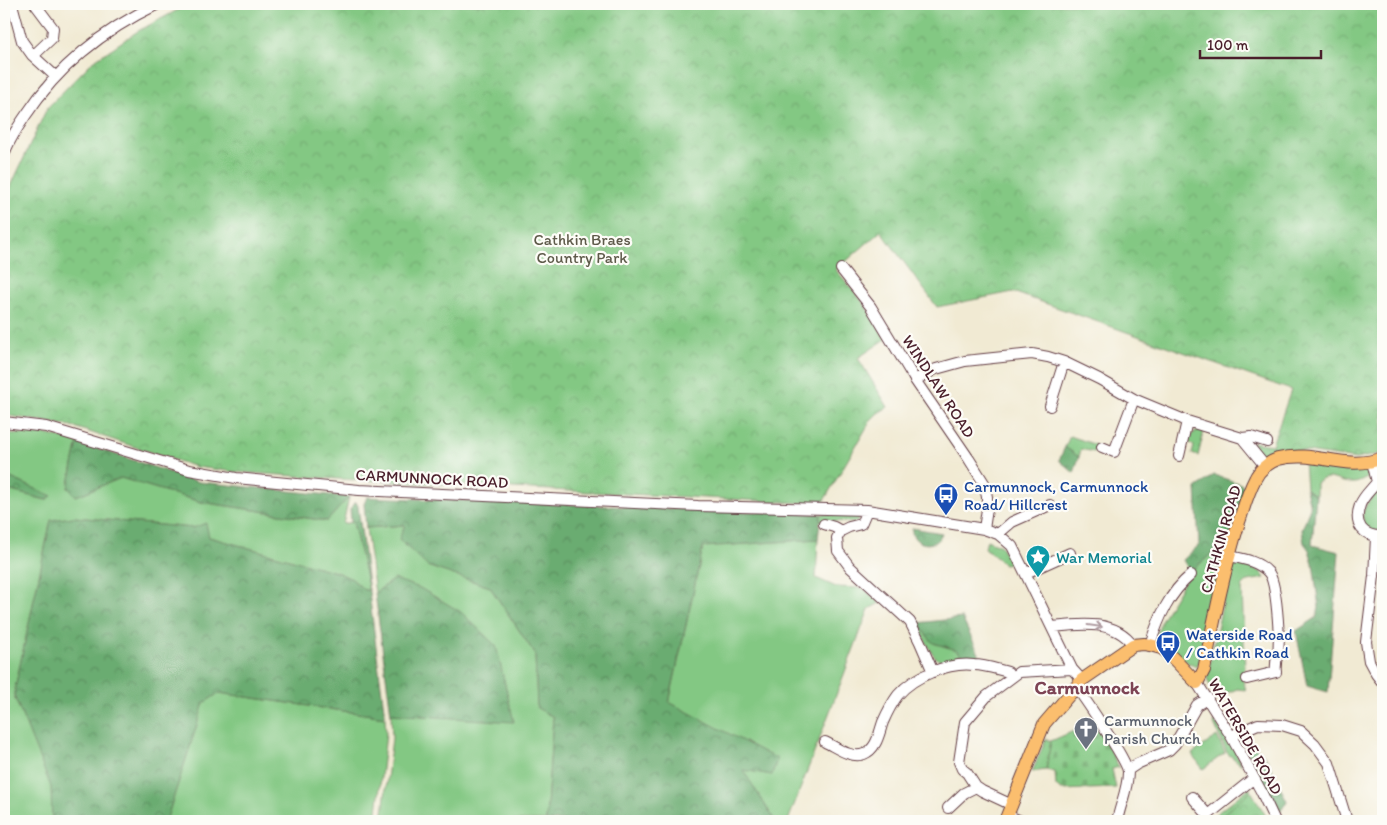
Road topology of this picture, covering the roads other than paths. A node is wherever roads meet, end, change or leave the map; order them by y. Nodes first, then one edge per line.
1 (12, 4) edge
2 (35, 4) edge
3 (158, 4) edge
4 (34, 56) junction
5 (55, 76) junction
6 (4, 155) edge
7 (841, 269) dead end
8 (1064, 362) junction
9 (915, 380) junction
10 (1134, 399) junction
11 (1050, 406) dead end
12 (1187, 421) junction
13 (4, 422) edge
14 (1242, 438) junction
15 (1267, 442) dead end
16 (1102, 447) dead end
17 (1179, 456) dead end
18 (1378, 460) edge
19 (1265, 466) junction
20 (1050, 505) dead end
21 (866, 510) junction
22 (824, 524) dead end
23 (984, 529) junction
24 (841, 531) junction
25 (998, 534) junction
26 (1380, 536) edge
27 (1070, 553) dead end
28 (1229, 556) junction
29 (1026, 573) junction
30 (1191, 575) dead end
31 (1052, 627) junction
32 (1133, 645) junction
33 (1150, 645) junction
34 (1072, 669) junction
35 (933, 672) junction
36 (1008, 672) dead end
37 (1247, 679) dead end
38 (1196, 682) junction
39 (1079, 683) junction
40 (1383, 683) edge
41 (1208, 698) junction
42 (1231, 736) junction
43 (828, 747) dead end
44 (1128, 770) junction
45 (1254, 778) junction
46 (976, 787) junction
47 (1192, 797) dead end
48 (948, 808) dead end
49 (1009, 814) edge
50 (1021, 821) edge
51 (1117, 821) edge
52 (1275, 821) edge
53 (1347, 821) edge

1 - 4 street
2 - 4 street
3 - 5 street
4 - 5 street
5 - 6 street
7 - 9 street, WINDLAW ROAD
8 - 9 street
8 - 10 street
8 - 11 street
9 - 23 street, WINDLAW ROAD
10 - 12 street
10 - 16 street
12 - 14 street
12 - 17 street
13 - 21 street, CARMUNNOCK ROAD
14 - 15 street
14 - 19 street
18 - 19 main road
18 - 26 street
19 - 28 main road, CATHKIN ROAD
20 - 25 street
21 - 23 street, CARMUNNOCK ROAD
21 - 24 street
22 - 24 street
23 - 25 street, CARMUNNOCK ROAD
24 - 35 street
25 - 29 street
26 - 40 street
27 - 29 street
28 - 37 street
28 - 38 main road, CATHKIN ROAD
29 - 31 street
30 - 33 street
31 -> 32 street
31 - 34 street
32 - 33 main road, WATERSIDE ROAD
32 - 39 main road
33 - 38 main road, WATERSIDE ROAD
34 - 39 street
34 - 46 street
35 - 36 street
35 - 43 street
38 - 41 street, WATERSIDE ROAD
39 - 44 street
39 - 49 main road
41 - 42 street, WATERSIDE ROAD
41 - 44 street
42 - 45 street, WATERSIDE ROAD
42 - 53 street
44 - 51 street
45 - 47 street
45 - 52 street, WATERSIDE ROAD
46 - 48 street
46 - 49 street
49 - 50 street

